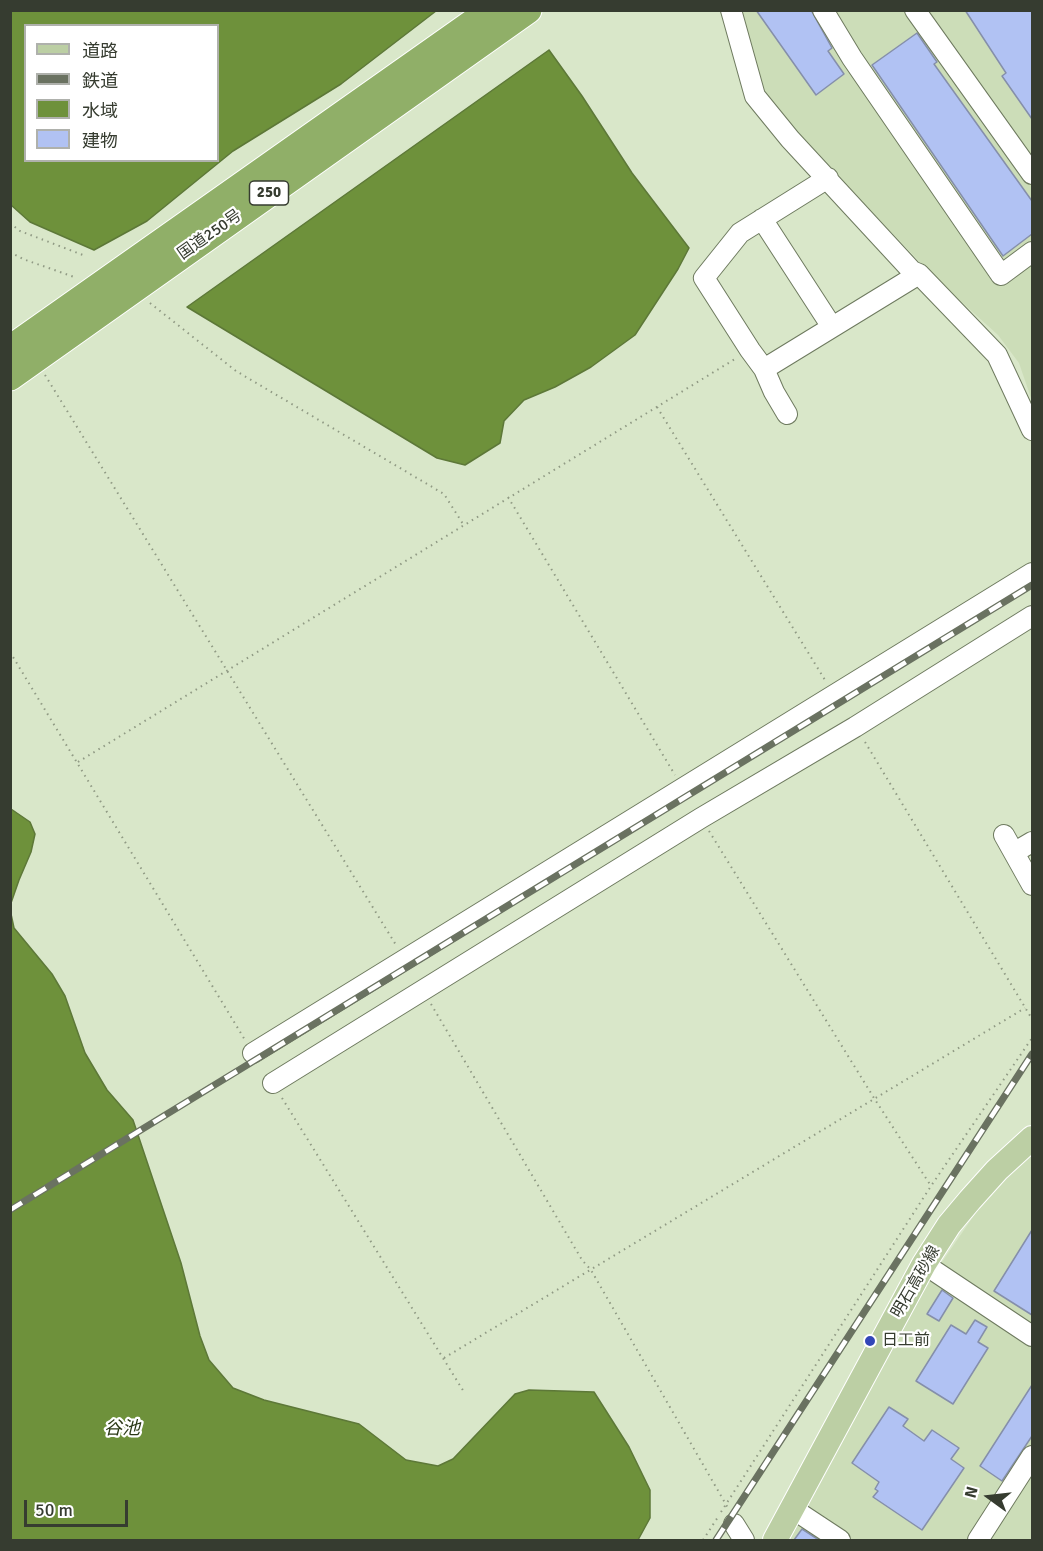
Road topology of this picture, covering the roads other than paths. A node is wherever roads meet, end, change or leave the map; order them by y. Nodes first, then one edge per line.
1 (492, 10) edge
2 (528, 10) edge
3 (731, 10) edge
4 (823, 10) edge
5 (915, 10) edge
6 (1032, 174) edge
7 (828, 178) junction
8 (762, 219) junction
9 (1032, 252) edge
10 (919, 274) junction
11 (832, 327) junction
12 (10, 350) edge
13 (764, 369) junction
14 (10, 377) edge
15 (787, 414) dead end
16 (1032, 430) edge
17 (1032, 573) edge
18 (1032, 616) edge
19 (1004, 835) dead end
20 (1032, 842) edge
21 (1015, 852) junction
22 (1032, 885) edge
23 (253, 1053) road end
24 (273, 1083) road end
25 (1032, 1138) edge
26 (924, 1264) junction
27 (1032, 1336) edge
28 (1032, 1456) edge
29 (793, 1509) junction
30 (775, 1540) edge
31 (840, 1540) edge
32 (978, 1540) edge

1 - 12 highway, 国道250号 / 250
2 - 14 highway, 国道250号 / 250
3 - 7 street
4 - 9 street
5 - 6 street
7 - 8 street
7 - 10 street
8 - 11 street
8 - 13 street
10 - 11 street
10 - 16 street
11 - 13 street
13 - 15 street
17 - 23 street
18 - 24 street
19 - 21 street
20 - 21 street
21 - 22 street
25 - 26 main road, 明石高砂線
26 - 27 street
26 - 29 main road, 明石高砂線
28 - 32 street
29 - 30 main road, 明石高砂線
29 - 31 street

